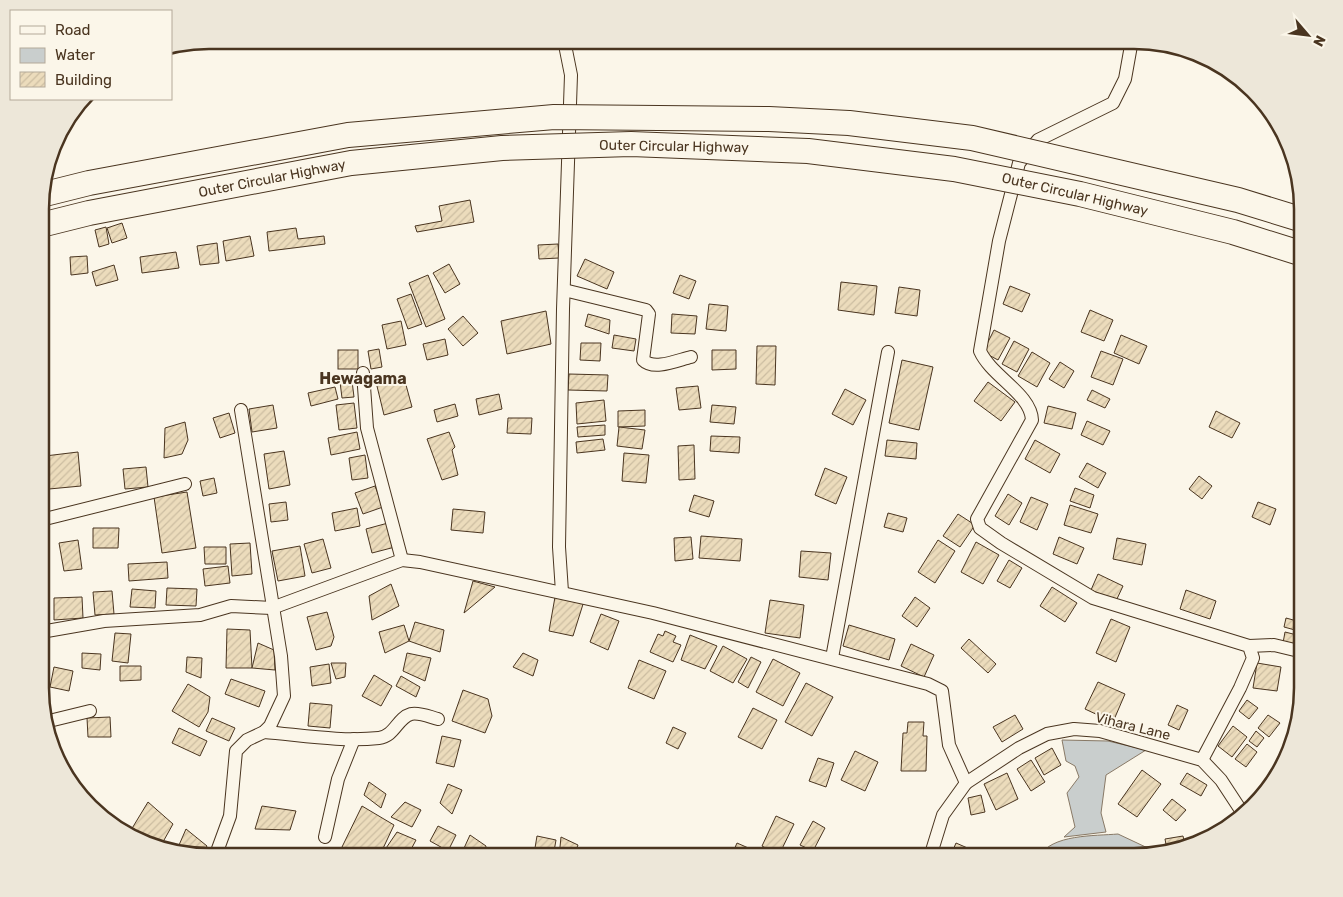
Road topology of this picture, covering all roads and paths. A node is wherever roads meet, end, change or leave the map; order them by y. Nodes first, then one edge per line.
1 (566, 49) edge
2 (1130, 49) edge
3 (50, 193) edge
4 (1294, 217) edge
5 (49, 223) edge
6 (1294, 251) edge
7 (564, 290) junction
8 (888, 352) dead end
9 (691, 357) dead end
10 (363, 372) dead end
11 (241, 410) dead end
12 (185, 484) dead end
13 (49, 518) edge
14 (402, 560) junction
15 (562, 592) junction
16 (272, 608) junction
17 (49, 631) edge
18 (1249, 646) junction
19 (1294, 650) edge
20 (832, 658) junction
21 (90, 711) dead end
22 (438, 719) dead end
23 (52, 720) edge
24 (264, 732) junction
25 (354, 739) junction
26 (1202, 760) junction
27 (966, 783) junction
28 (1240, 808) edge
29 (325, 837) dead end
30 (219, 848) edge
31 (933, 848) edge

1 - 7 street
2 - 18 street
3 - 4 highway, Outer Circular Highway, bridge
5 - 6 highway, Outer Circular Highway, bridge
7 - 9 street
7 - 15 street
8 - 20 street
10 - 14 street
11 - 16 street
12 - 13 street
14 - 15 street
14 - 16 street
15 - 20 street
16 - 17 street
16 - 24 street
18 - 19 street
18 - 26 street
20 - 27 street
21 - 23 street
22 - 25 street
24 - 25 street
24 - 30 street
25 - 29 street
26 - 27 street, Vihara Lane
26 - 28 street, Vihara Lane
27 - 31 street, Vihara Lane

